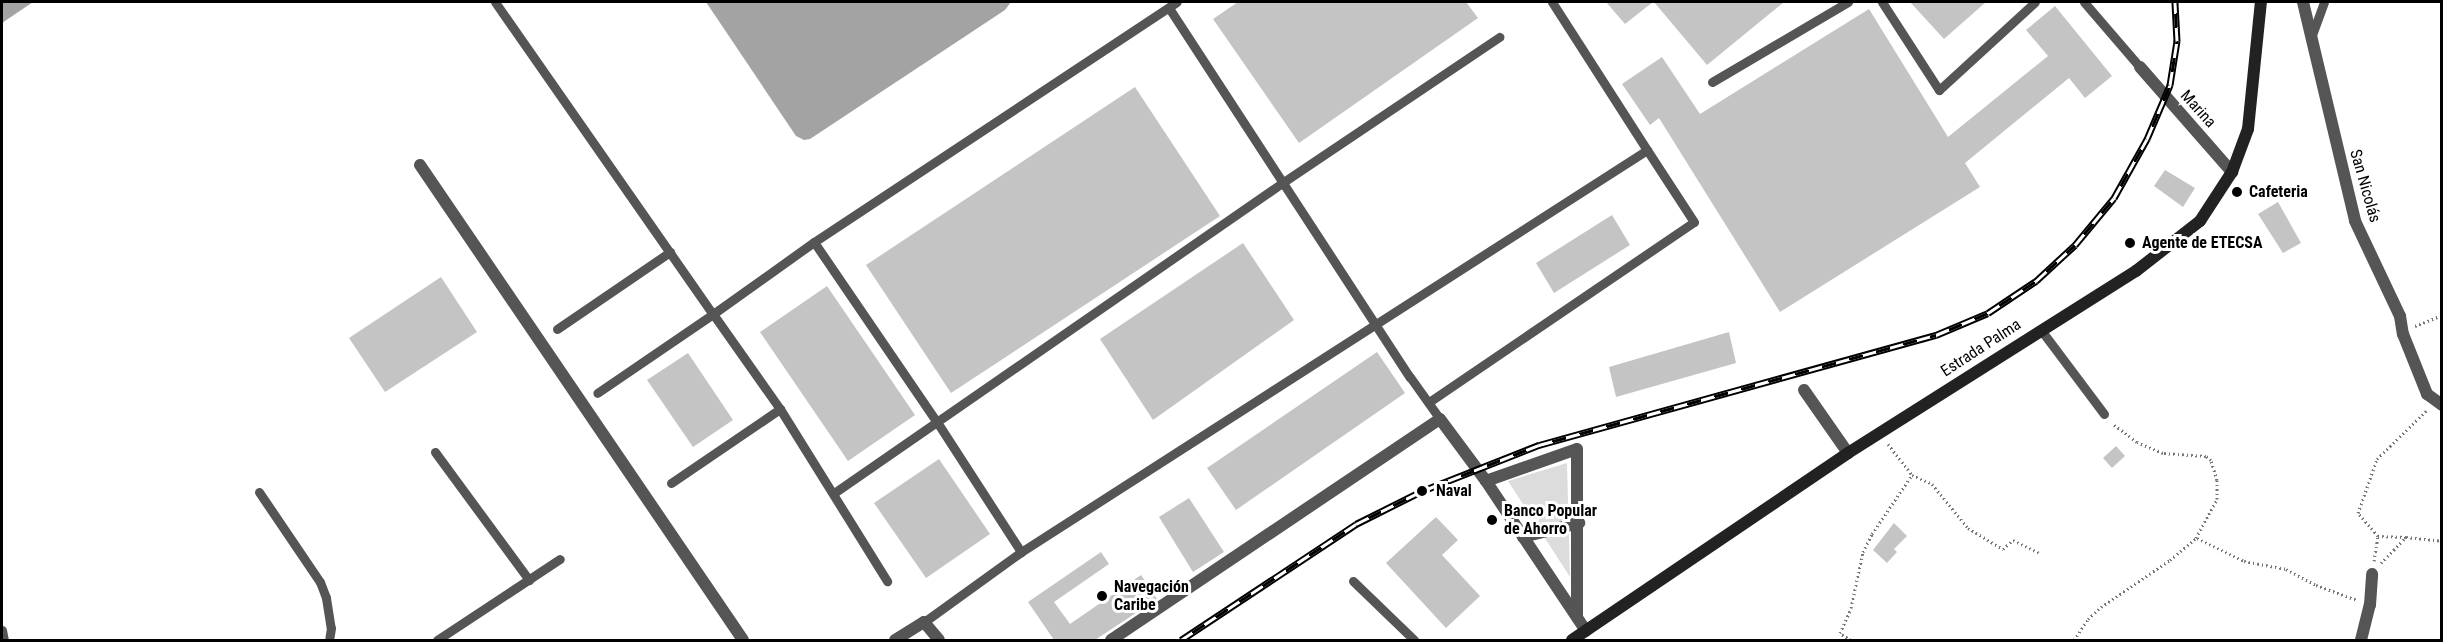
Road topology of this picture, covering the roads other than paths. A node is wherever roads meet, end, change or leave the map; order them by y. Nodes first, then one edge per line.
1 (495, 2) edge
2 (1177, 2) edge
3 (1552, 2) edge
4 (1848, 2) edge
5 (1882, 2) edge
6 (2035, 2) edge
7 (2084, 2) edge
8 (2261, 2) edge
9 (2303, 2) edge
10 (2324, 2) edge
11 (1169, 8) junction
12 (2312, 35) junction
13 (1499, 37) dead end
14 (2140, 67) joint
15 (1712, 82) dead end
16 (1647, 150) junction
17 (420, 165) dead end
18 (2232, 172) junction
19 (1282, 183) junction
20 (814, 242) junction
21 (670, 252) junction
22 (713, 314) junction
23 (1376, 324) junction
24 (557, 329) dead end
25 (2041, 330) junction
26 (1804, 390) dead end
27 (597, 393) dead end
28 (1429, 402) junction
29 (2439, 403) edge
30 (780, 409) junction
31 (2104, 414) road end
32 (1440, 419) junction
33 (937, 422) junction
34 (435, 452) dead end
35 (1848, 453) junction
36 (1486, 481) junction
37 (671, 483) dead end
38 (259, 492) dead end
39 (834, 493) junction
40 (1579, 523) junction
41 (1524, 537) junction
42 (1021, 552) junction
43 (560, 559) dead end
44 (2372, 574) road end
45 (529, 580) junction
46 (887, 581) dead end
47 (1353, 581) dead end
48 (1577, 618) junction
49 (924, 622) junction
50 (2, 630) edge
51 (1590, 636) edge
52 (4, 640) edge
53 (329, 640) edge
54 (437, 640) edge
55 (743, 640) edge
56 (895, 640) edge
57 (939, 640) edge
58 (1111, 640) edge
59 (1414, 640) edge
60 (1572, 640) edge
61 (2361, 640) edge

1 - 21 lane
2 - 11 lane
3 - 16 lane
4 - 15 lane
5 - 6 lane
7 - 14 lane
8 - 18 main road, Estrada Palma
9 - 12 street, San Nicolás
10 - 12 lane
11 - 19 lane
11 - 20 lane
12 - 29 street, San Nicolás
13 - 19 lane
14 - 18 street, Marina
16 - 23 lane
16 - 28 lane
17 - 55 street
18 - 25 main road, Estrada Palma
19 - 23 lane
19 - 33 lane
20 - 22 lane
20 - 33 lane
21 - 22 lane
21 - 24 lane
22 - 27 lane
22 - 30 lane
23 - 28 lane
23 - 42 lane
25 - 31 lane
25 - 35 main road, Estrada Palma
26 - 35 street
28 - 32 lane
30 - 37 lane
30 - 39 lane
32 - 36 street
32 - 58 street
33 - 39 lane
33 - 42 lane
34 - 45 lane
35 - 51 main road, Estrada Palma
36 - 40 street
36 - 41 street
38 - 53 lane
39 - 46 lane
40 - 41 street
40 - 48 street
41 - 48 street
42 - 49 lane
43 - 45 lane
44 - 61 street
45 - 54 lane
47 - 59 lane
48 - 51 street
49 - 56 street
49 - 57 street
50 - 52 lane
51 - 60 main road, Estrada Palma

